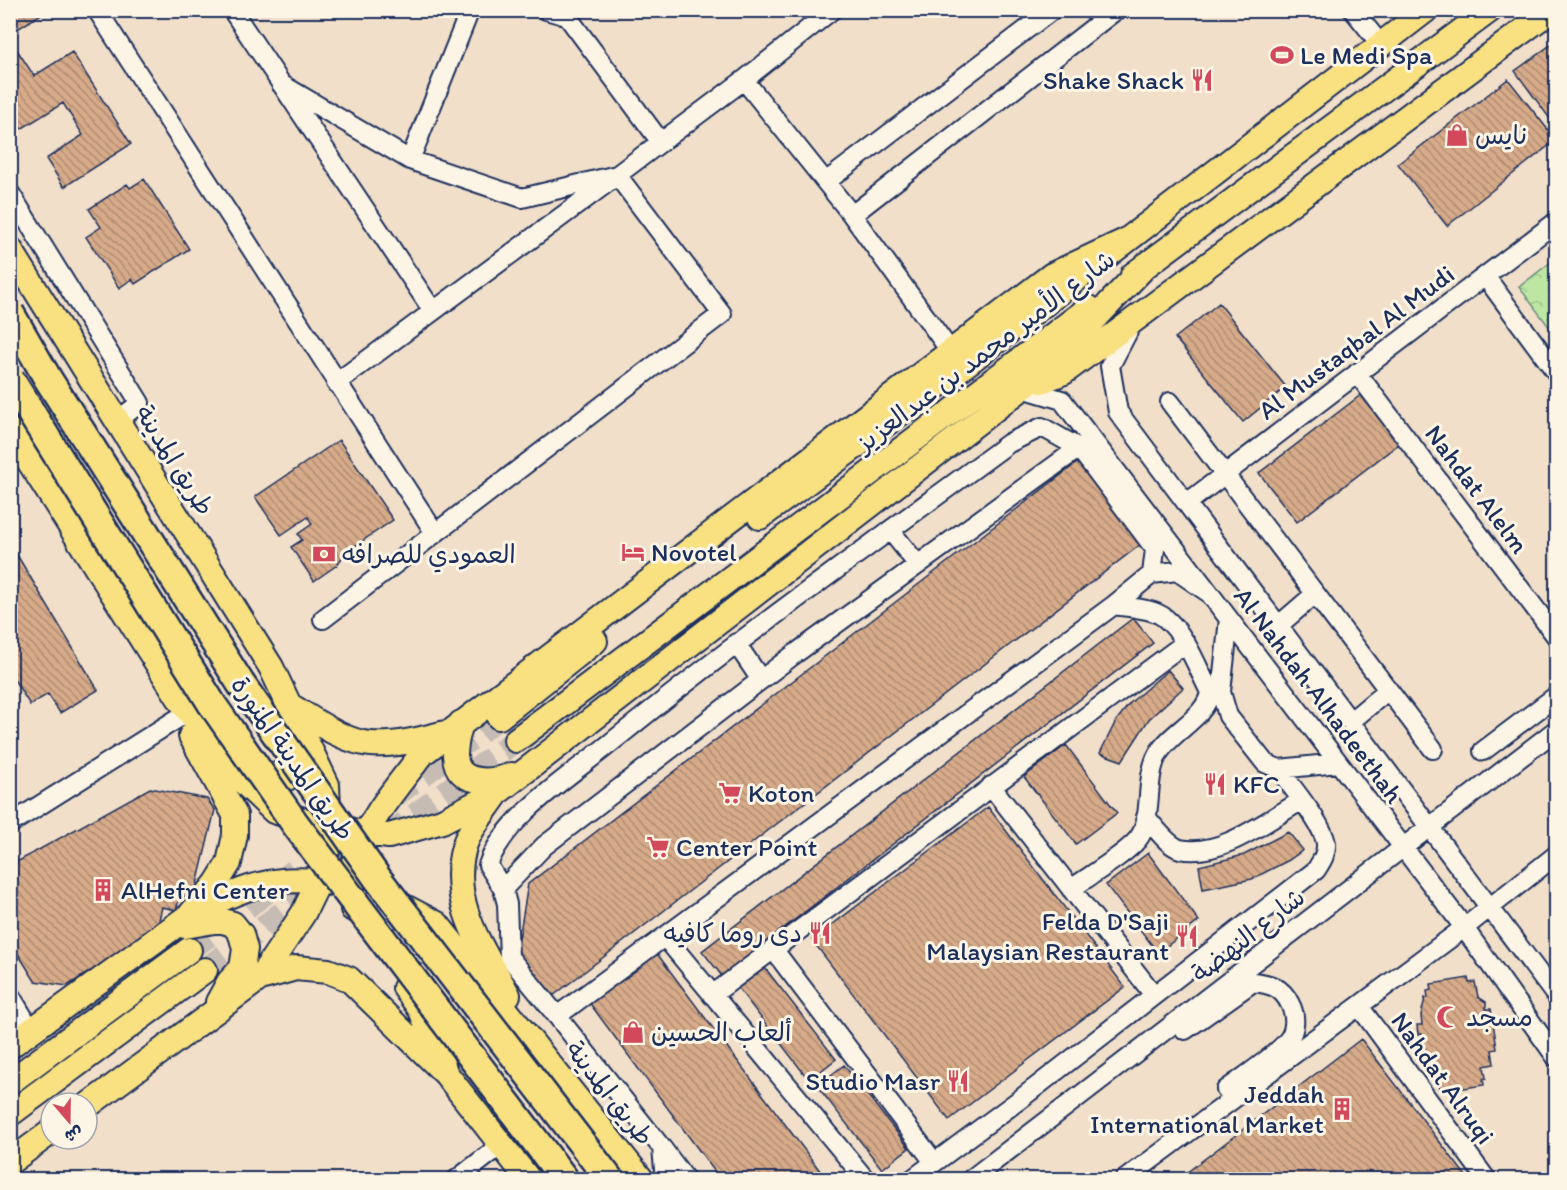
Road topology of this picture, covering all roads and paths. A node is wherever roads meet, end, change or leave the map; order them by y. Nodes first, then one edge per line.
1 (97, 10) edge
2 (232, 10) edge
3 (470, 10) edge
4 (546, 10) edge
5 (832, 10) edge
6 (1052, 10) edge
7 (1116, 10) edge
8 (1353, 10) edge
9 (1426, 10) edge
10 (1490, 10) edge
11 (1551, 10) edge
12 (570, 13) edge
13 (1381, 45) junction
14 (744, 80) junction
15 (281, 84) junction
16 (660, 141) junction
17 (410, 160) junction
18 (617, 175) junction
19 (827, 181) junction
20 (10, 193) edge
21 (852, 215) junction
22 (1557, 222) edge
23 (1127, 240) junction
24 (10, 249) edge
25 (1146, 265) junction
26 (1485, 276) junction
27 (433, 311) junction
28 (10, 314) edge
29 (1136, 316) junction
30 (951, 352) junction
31 (1557, 372) edge
32 (1357, 373) junction
33 (10, 379) edge
34 (336, 383) junction
35 (1022, 388) junction
36 (1170, 402) dead end
37 (117, 421) junction
38 (10, 431) edge
39 (1079, 448) junction
40 (1225, 474) junction
41 (1187, 503) junction
42 (890, 530) junction
43 (435, 533) junction
44 (918, 565) junction
45 (1152, 574) junction
46 (1209, 594) junction
47 (1315, 594) junction
48 (1114, 605) junction
49 (323, 619) dead end
50 (1229, 619) junction
51 (1279, 625) junction
52 (1557, 636) edge
53 (736, 643) junction
54 (1185, 643) junction
55 (761, 680) junction
56 (1388, 690) junction
57 (1215, 692) junction
58 (1557, 696) edge
59 (287, 704) junction
60 (180, 709) junction
61 (500, 717) tunnel mouth
62 (1351, 721) junction
63 (455, 728) junction
64 (1557, 730) edge
65 (516, 740) tunnel mouth
66 (1433, 749) dead end
67 (1483, 751) dead end
68 (1338, 763) junction
69 (528, 769) junction
70 (1279, 769) junction
71 (991, 786) junction
72 (498, 792) junction
73 (1301, 801) junction
74 (1146, 817) junction
75 (10, 824) edge
76 (328, 828) junction
77 (1436, 833) junction
78 (367, 834) junction
79 (1403, 848) junction
80 (1557, 855) edge
81 (319, 881) junction
82 (352, 885) junction
83 (503, 889) junction
84 (1071, 889) junction
85 (1487, 901) junction
86 (190, 915) junction
87 (1464, 928) junction
88 (170, 929) junction
89 (665, 937) junction
90 (773, 949) junction
91 (189, 950) tunnel mouth
92 (205, 970) tunnel mouth
93 (475, 972) junction
94 (260, 978) junction
95 (712, 994) junction
96 (10, 995) edge
97 (1154, 995) junction
98 (1557, 996) edge
99 (1359, 1006) junction
100 (421, 1010) junction
101 (210, 1015) junction
102 (557, 1016) junction
103 (31, 1030) junction
104 (534, 1042) junction
105 (10, 1046) edge
106 (1557, 1057) edge
107 (446, 1074) junction
108 (10, 1082) edge
109 (1097, 1083) junction
110 (99, 1097) edge
111 (10, 1114) edge
112 (39, 1141) edge
113 (501, 1145) junction
114 (662, 1148) junction
115 (1155, 1157) junction
116 (10, 1162) edge
117 (934, 1162) junction
118 (456, 1179) edge
119 (529, 1179) edge
120 (565, 1179) edge
121 (610, 1179) edge
122 (642, 1179) edge
123 (664, 1179) edge
124 (686, 1179) edge
125 (866, 1179) edge
126 (911, 1179) edge
127 (972, 1179) edge
128 (1124, 1179) edge
129 (1487, 1179) edge

1 - 34 street
2 - 15 street
3 - 17 street
4 - 12 street
5 - 14 street
6 - 19 street
7 - 21 street
8 - 13 street
9 - 13 main road, شارع الأمير محمد بن عبدالعزيز
10 - 25 main road, شارع الأمير محمد بن عبدالعزيز
11 - 29 main road
12 - 16 street
13 - 23 main road, شارع الأمير محمد بن عبدالعزيز
14 - 16 street
14 - 19 street
15 - 17 street
15 - 27 street
16 - 18 street
17 - 18 street
18 - 27 street
18 - 43 street
19 - 21 street
20 - 37 street
21 - 30 street
22 - 26 street, Al Mustaqbal Al Mudi
23 - 30 main road
23 - 61 main road, شارع الأمير محمد بن عبدالعزيز
24 - 37 main road, طريق المدينة
25 - 35 main road
25 - 65 main road, شارع الأمير محمد بن عبدالعزيز
26 - 31 street
26 - 32 street, Al Mustaqbal Al Mudi
27 - 34 street
28 - 121 highway, طريق المدينة المنورة, bridge
29 - 35 main road
29 - 41 street, Al Nahdah Alhadeethah
30 - 63 main road
32 - 40 street, Al Mustaqbal Al Mudi
32 - 52 street, Nahdat Alelm
33 - 120 highway, طريق المدينة المنورة, bridge
34 - 43 street
35 - 46 street, Al Nahdah Alhadeethah
35 - 69 main road
36 - 40 street
37 - 59 main road, طريق المدينة
38 - 60 main road
39 - 42 street
39 - 44 street
39 - 45 street
40 - 41 street, Al Mustaqbal Al Mudi
40 - 47 street
41 - 51 street, Al Nahdah Alhadeethah
42 - 44 street
42 - 53 street
43 - 49 street
44 - 55 street
45 - 46 street
45 - 48 street
46 - 50 street, Al Nahdah Alhadeethah
47 - 51 street
47 - 56 street
48 - 54 street
48 - 89 street
50 - 57 street
50 - 68 street, Al Nahdah Alhadeethah
51 - 62 street, Al Nahdah Alhadeethah
53 - 55 street
53 - 83 street
54 - 57 street
54 - 71 street
55 - 83 street
56 - 62 street
56 - 66 street
57 - 70 street
57 - 74 street
58 - 67 street
59 - 60 main road
59 - 63 main road
59 - 76 main road
60 - 75 street
60 - 76 main road
60 - 86 main road
62 - 77 street, Al Nahdah Alhadeethah
63 - 69 main road
63 - 78 main road
64 - 77 street, شارع النهضة
68 - 70 street
68 - 79 street, Al Nahdah Alhadeethah
69 - 72 main road
70 - 73 street
71 - 84 street
71 - 90 street
72 - 78 main road
72 - 104 main road
73 - 74 street
73 - 97 street
74 - 84 street
76 - 78 main road
76 - 81 main road
77 - 79 street, شارع النهضة
77 - 85 street, Al Nahdah Alhadeethah
78 - 82 main road
79 - 87 street, Al Nahdah Alhadeethah
79 - 109 street, شارع النهضة
80 - 85 street
81 - 82 main road
81 - 86 main road
81 - 94 main road
82 - 93 main road
82 - 100 main road
83 - 102 street
84 - 97 street
85 - 87 street
85 - 98 street
86 - 88 main road
87 - 99 street
87 - 106 street, Al Nahdah Alhadeethah
88 - 101 main road
88 - 103 main road
89 - 95 street
89 - 102 street
90 - 95 street
90 - 117 street
91 - 108 main road
92 - 111 main road
93 - 100 main road
93 - 104 main road
94 - 101 main road
94 - 107 main road
95 - 125 street
96 - 103 street
97 - 117 street
99 - 115 street
99 - 129 street, Nahdat Alruqi
100 - 107 main road
101 - 110 main road
102 - 114 street
103 - 105 main road
104 - 122 main road, طريق المدينة
107 - 113 main road
109 - 115 street
109 - 127 street, شارع النهضة
112 - 116 main road
113 - 118 street
113 - 119 main road
114 - 123 street
114 - 124 street
115 - 128 street
117 - 126 street

